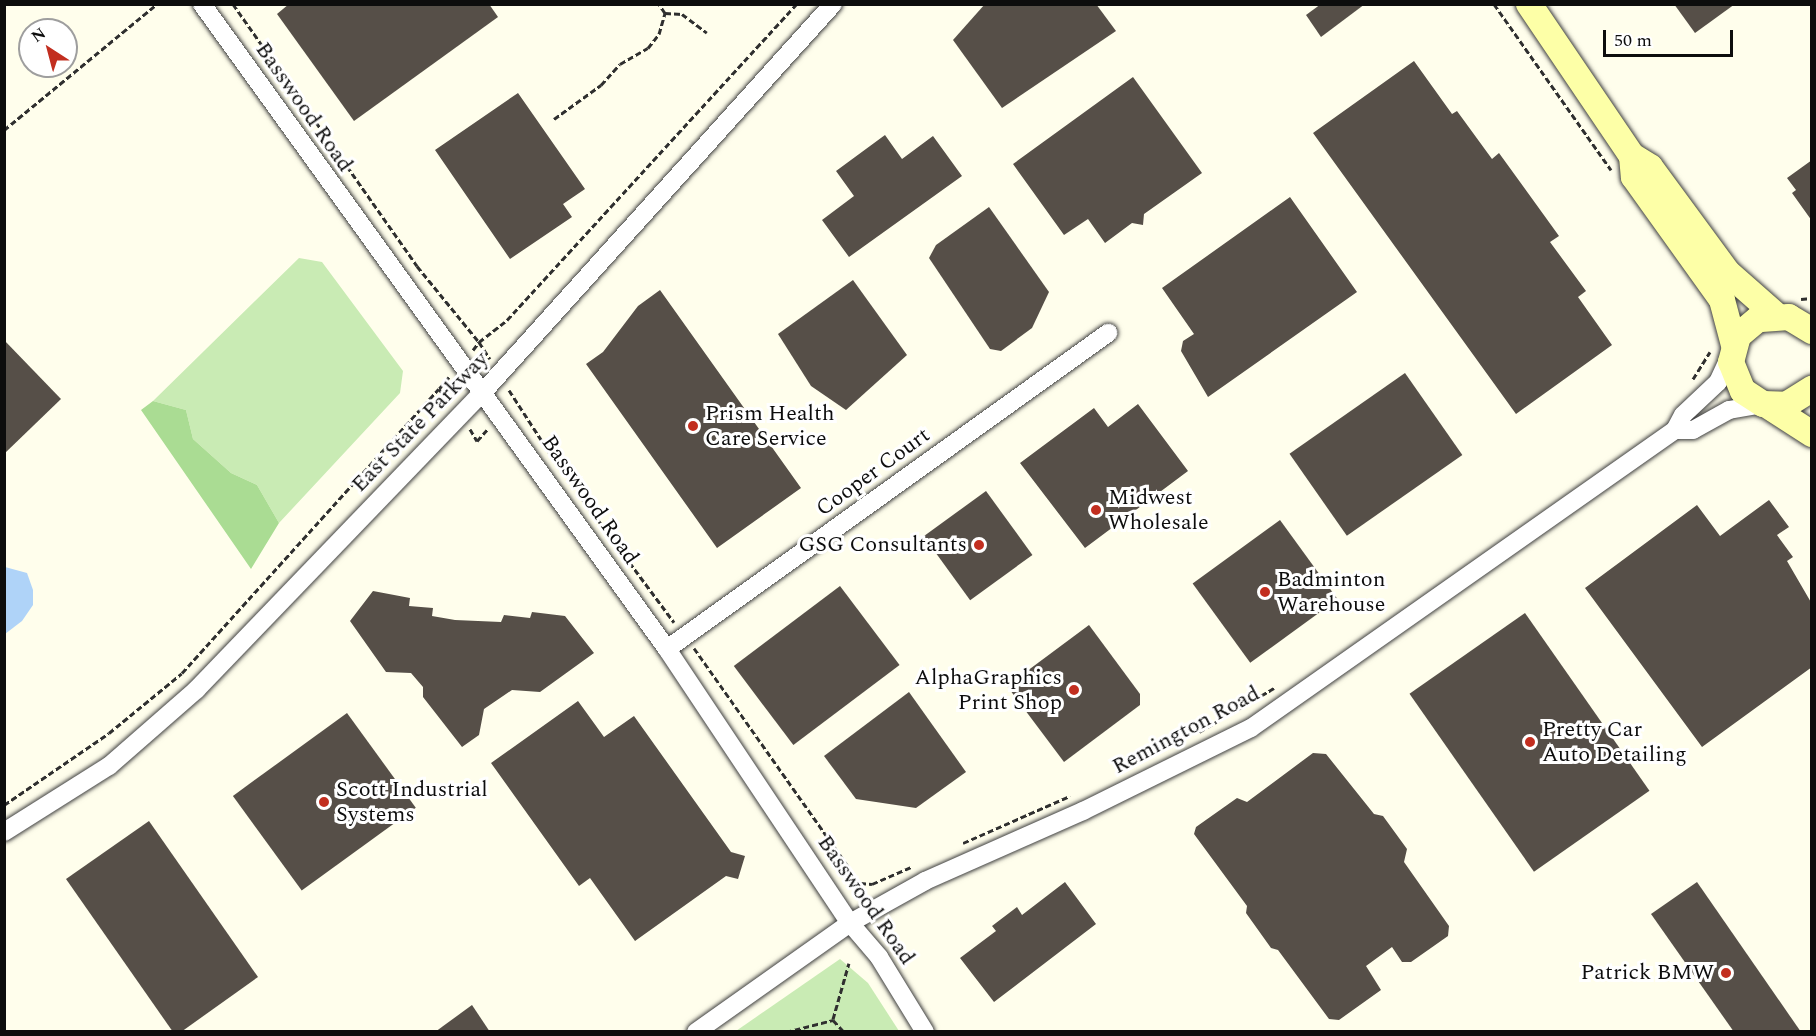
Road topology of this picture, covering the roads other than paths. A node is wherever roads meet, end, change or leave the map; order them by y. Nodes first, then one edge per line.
1 (202, 4) edge
2 (833, 4) edge
3 (1529, 4) edge
4 (1632, 156) junction
5 (1793, 312) edge
6 (1812, 332) edge
7 (1108, 333) dead end
8 (1726, 349) junction
9 (1812, 389) edge
10 (484, 391) junction
11 (1765, 404) junction
12 (1675, 430) junction
13 (1812, 434) edge
14 (667, 649) junction
15 (4, 832) edge
16 (850, 923) junction
17 (696, 1032) edge
18 (925, 1032) edge

1 - 10 street, Basswood Road
2 - 10 street, East State Parkway
3 - 4 street
4 - 5 street
4 - 8 street
5 - 6 street
5 - 8 street
7 - 14 street, Cooper Court
8 - 11 street
8 - 12 street, Remington Road
9 - 11 street
10 - 14 street, Basswood Road
10 - 15 street, East State Parkway
11 - 12 street, Remington Road
11 - 13 street
12 - 16 street, Remington Road
14 - 16 street, Basswood Road
16 - 17 street, Remington Road
16 - 18 street, Basswood Road

